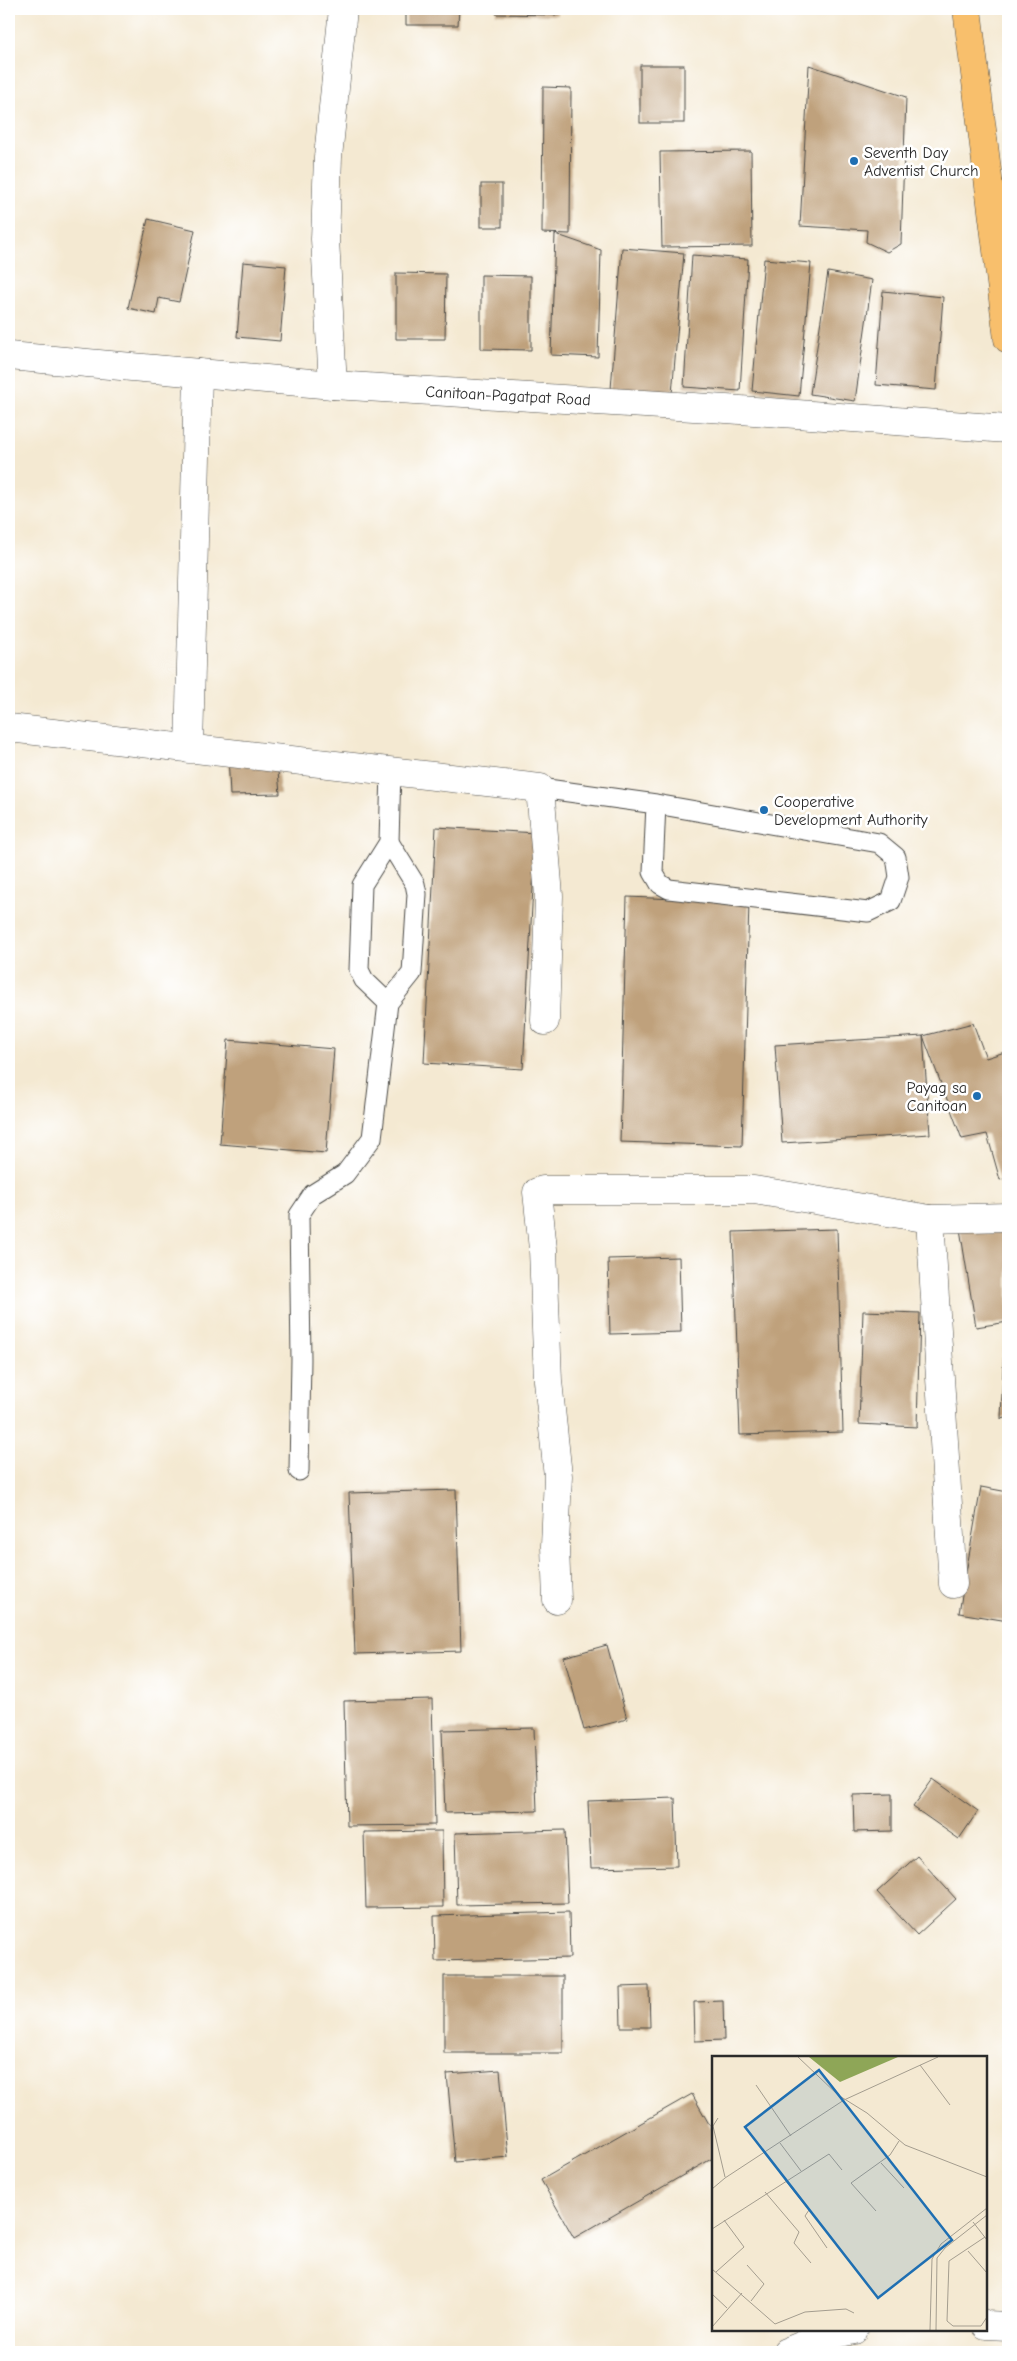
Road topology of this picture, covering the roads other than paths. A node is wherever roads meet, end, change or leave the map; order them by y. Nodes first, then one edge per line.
1 (344, 9) edge
2 (966, 9) edge
3 (1008, 339) edge
4 (9, 356) edge
5 (198, 373) junction
6 (333, 385) junction
7 (1008, 429) edge
8 (9, 728) edge
9 (189, 749) junction
10 (391, 770) junction
11 (540, 788) junction
12 (656, 804) junction
13 (389, 842) junction
14 (388, 1003) junction
15 (545, 1021) dead end
16 (1008, 1217) edge
17 (930, 1219) junction
18 (299, 1471) dead end
19 (954, 1584) dead end
20 (557, 1600) dead end
21 (987, 2324) edge
22 (1008, 2326) edge
23 (849, 2331) edge
24 (786, 2352) edge

1 - 6 street
2 - 3 main road
4 - 5 street, Canitoan-Pagatpat Road
5 - 6 street, Canitoan-Pagatpat Road
5 - 9 street
6 - 7 street, Canitoan-Pagatpat Road
8 - 9 street
9 - 10 street
10 - 11 street
10 - 13 lane
11 - 12 lane
11 - 15 street
12 - 12 lane
13 - 14 lane
13 - 14 lane
14 - 18 lane
16 - 17 street
17 - 19 street
17 - 20 street
21 - 22 street
23 - 24 street

